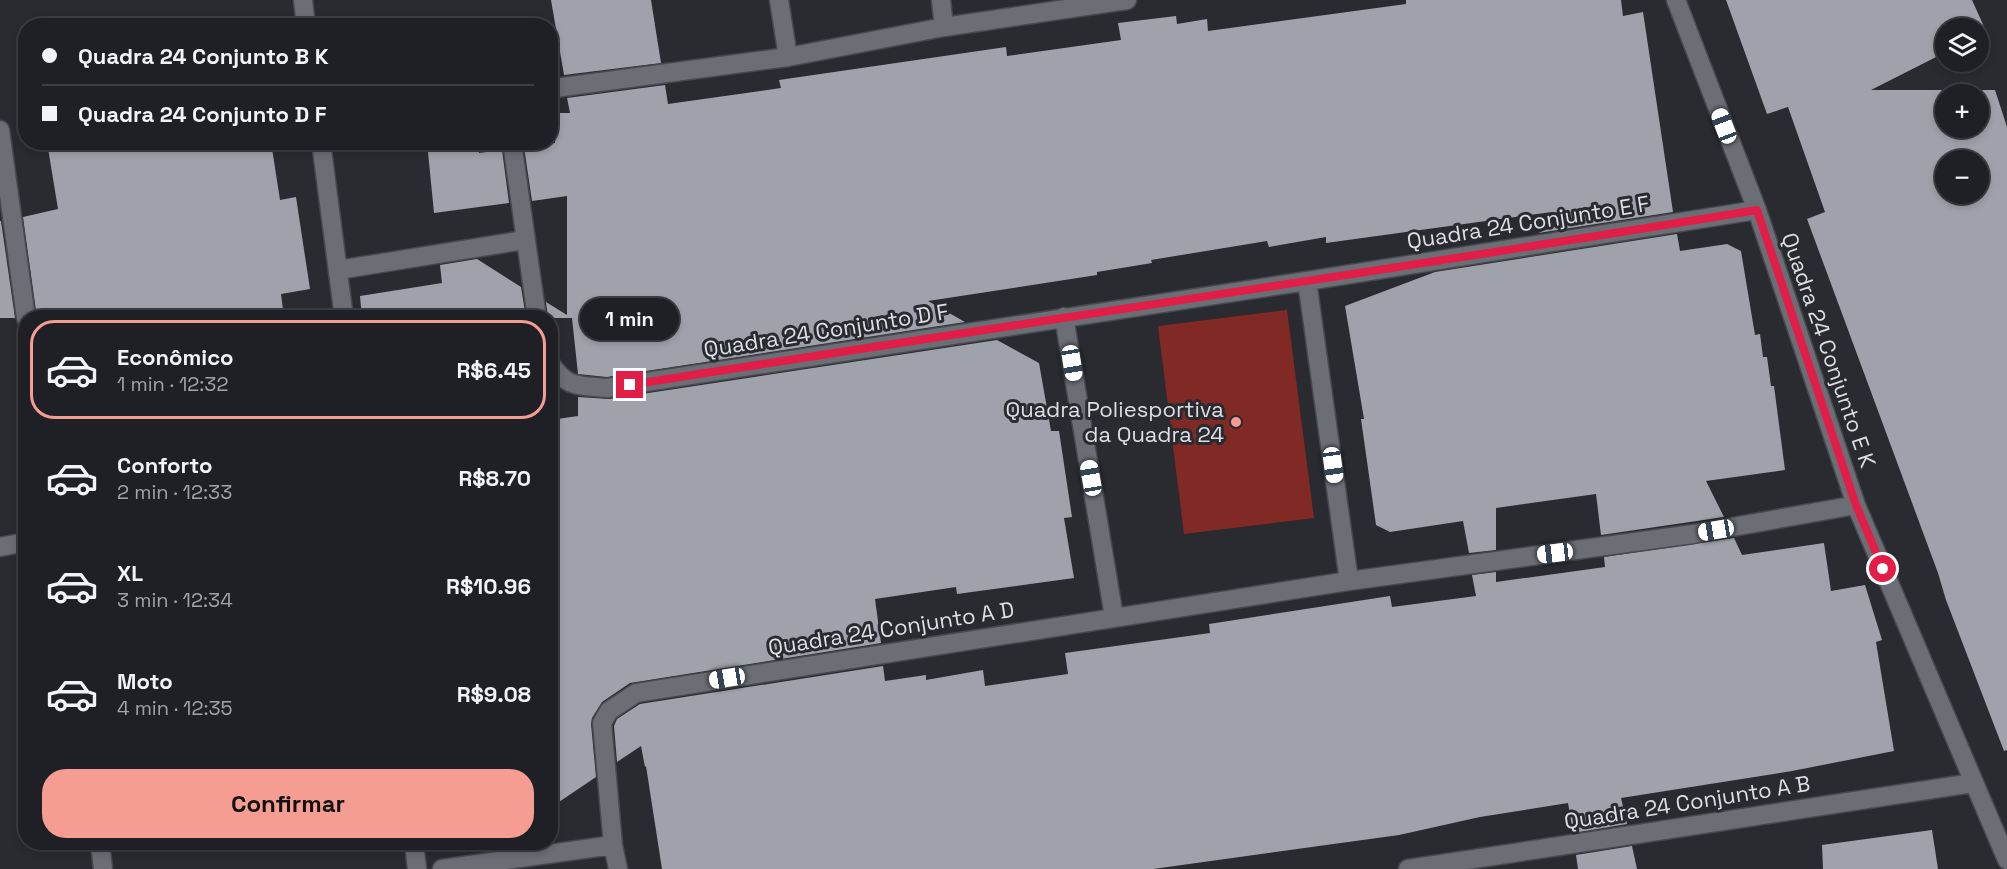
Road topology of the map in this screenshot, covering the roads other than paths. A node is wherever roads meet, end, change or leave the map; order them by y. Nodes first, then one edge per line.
1 (303, 0) edge
2 (779, 0) edge
3 (941, 0) edge
4 (1127, 0) edge
5 (1676, 0) edge
6 (305, 18) edge
7 (944, 27) junction
8 (788, 57) junction
9 (558, 88) edge
10 (0, 130) edge
11 (322, 150) edge
12 (513, 150) edge
13 (4, 183) edge
14 (1757, 210) junction
15 (525, 240) junction
16 (338, 270) junction
17 (1307, 281) junction
18 (25, 310) edge
19 (343, 310) edge
20 (536, 310) edge
21 (1064, 317) junction
22 (558, 375) edge
23 (1856, 505) junction
24 (18, 544) edge
25 (0, 547) edge
26 (1349, 581) junction
27 (1114, 617) junction
28 (1973, 783) junction
29 (613, 845) junction
30 (101, 850) edge
31 (415, 850) edge
32 (2007, 861) edge
33 (104, 869) edge
34 (417, 869) edge
35 (442, 869) edge
36 (618, 869) edge
37 (1408, 869) edge

1 - 6 street
2 - 8 street
3 - 7 street
4 - 7 street
5 - 14 street, Quadra 24 Conjunto E K
7 - 8 street
8 - 9 street
10 - 13 street
11 - 16 street
12 - 15 street
13 - 18 street
14 - 17 street, Quadra 24 Conjunto E F
14 - 23 street, Quadra 24 Conjunto E K
15 - 16 street
15 - 20 street
16 - 19 street
17 - 21 street, Quadra 24 Conjunto E F
17 - 26 street
21 - 22 street, Quadra 24 Conjunto D F
21 - 27 street
23 - 26 street, Quadra 24 Conjunto A D
23 - 28 street, Quadra 24 Conjunto E K
24 - 25 street
26 - 27 street, Quadra 24 Conjunto A D
27 - 29 street, Quadra 24 Conjunto A D
28 - 32 street, Quadra 24 Conjunto E K
28 - 37 street, Quadra 24 Conjunto A B
29 - 35 street
29 - 36 street
30 - 33 street
31 - 34 street

